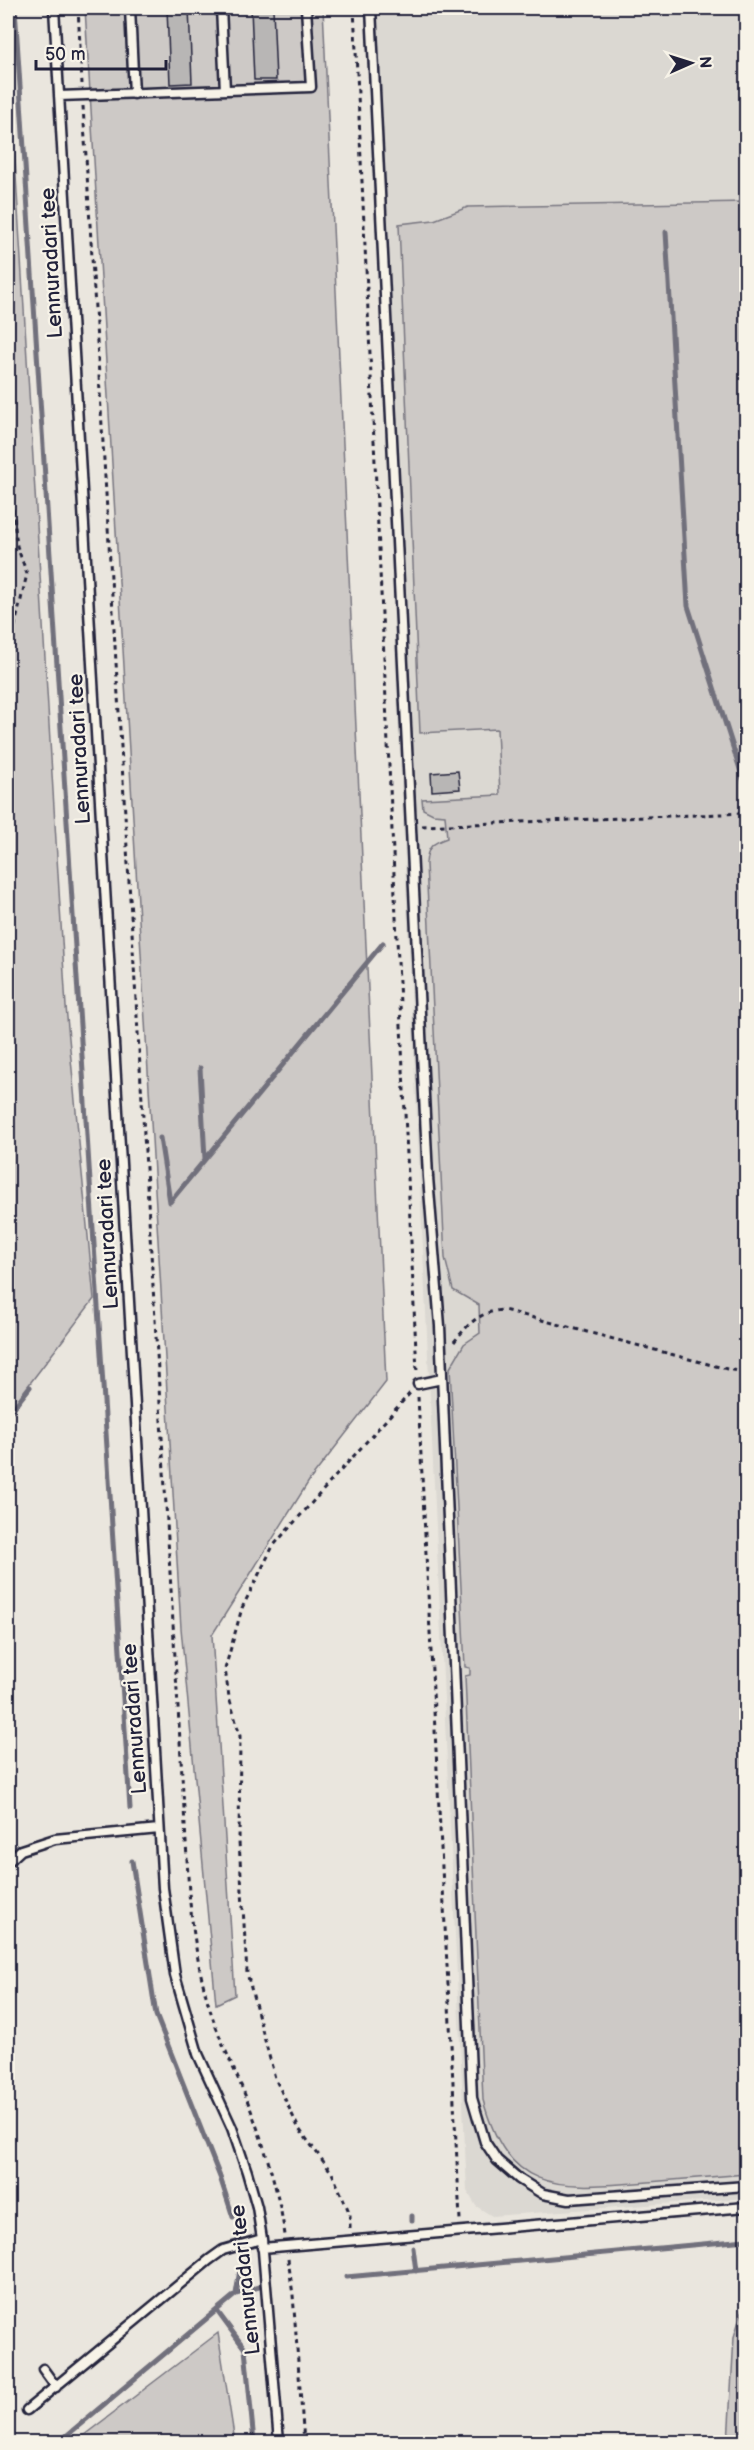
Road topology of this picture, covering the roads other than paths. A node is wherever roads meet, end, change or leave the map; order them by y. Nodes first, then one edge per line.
1 (54, 8) edge
2 (130, 8) edge
3 (220, 8) edge
4 (306, 8) edge
5 (371, 8) edge
6 (225, 90) junction
7 (134, 94) junction
8 (59, 96) junction
9 (442, 1379) junction
10 (418, 1384) road end
11 (159, 1829) junction
12 (8, 1862) edge
13 (747, 2186) edge
14 (747, 2207) edge
15 (262, 2244) junction
16 (43, 2369) dead end
17 (56, 2386) junction
18 (27, 2410) dead end
19 (279, 2442) edge

1 - 8 lane, Lennuradari tee
2 - 7 lane
3 - 6 lane
4 - 6 lane
5 - 9 lane
6 - 7 lane
7 - 8 lane
8 - 11 lane, Lennuradari tee
9 - 10 lane
9 - 13 lane
11 - 12 lane
11 - 15 lane, Lennuradari tee
14 - 15 lane
15 - 17 lane
15 - 19 lane, Lennuradari tee
16 - 17 lane
17 - 18 lane

